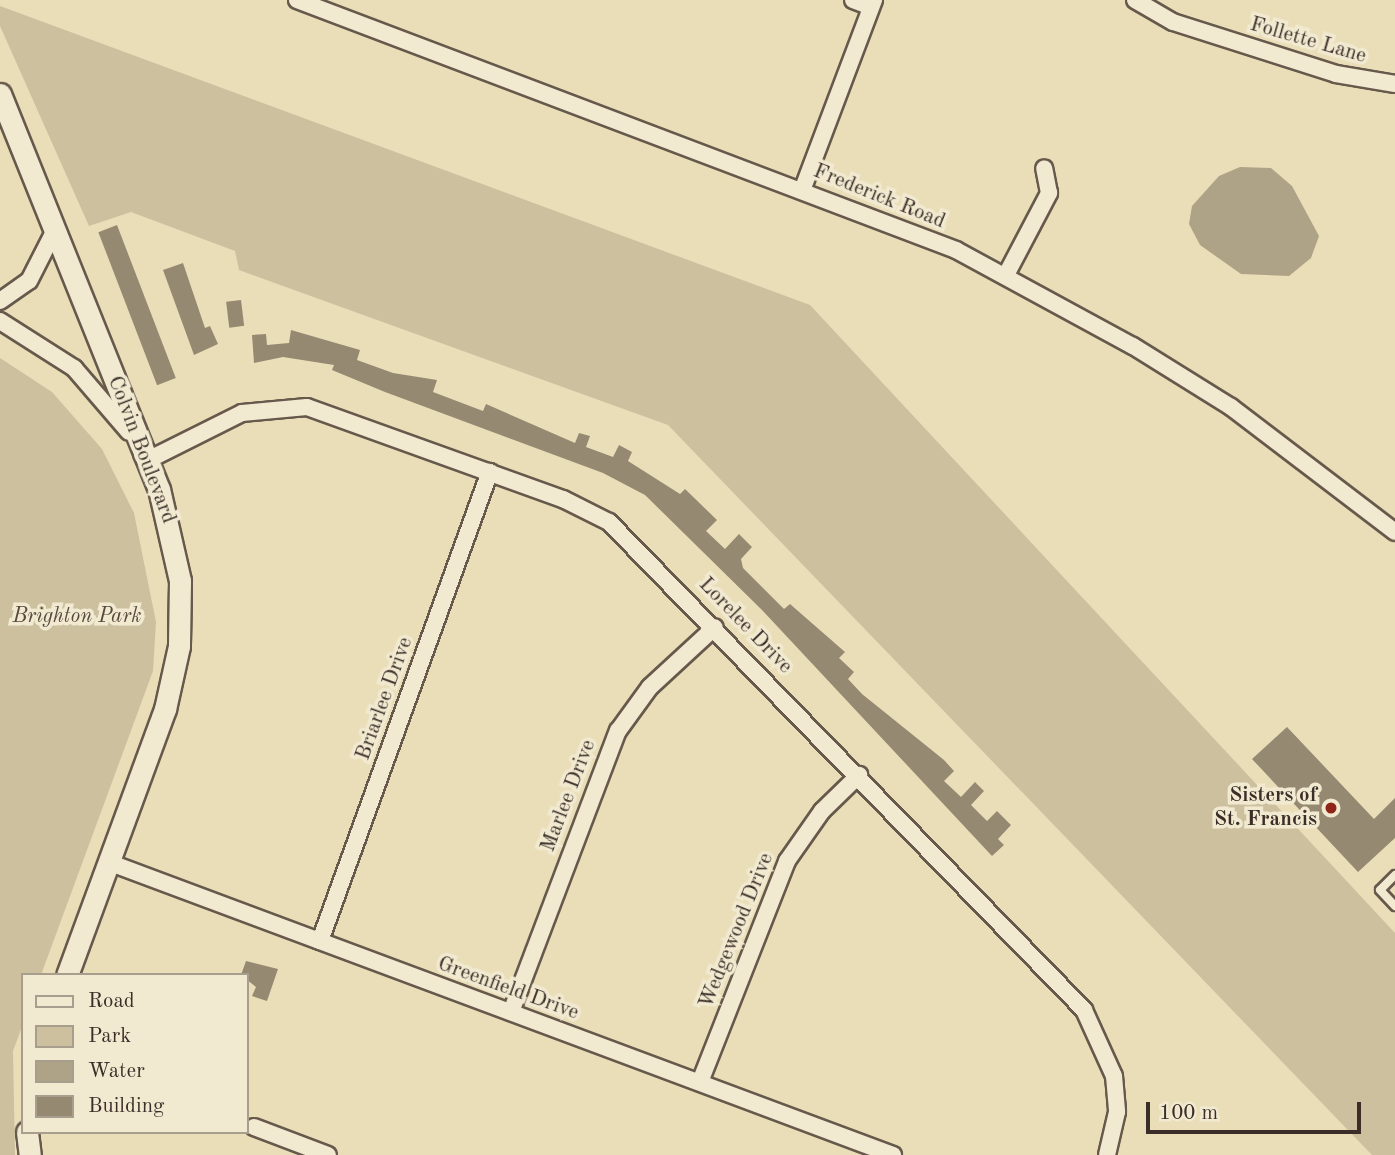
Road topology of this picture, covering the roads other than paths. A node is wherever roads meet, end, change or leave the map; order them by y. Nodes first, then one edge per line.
1 (297, 0) edge
2 (853, 0) edge
3 (1135, 0) edge
4 (873, 3) edge
5 (1395, 84) edge
6 (0, 94) edge
7 (1044, 168) dead end
8 (803, 188) junction
9 (56, 228) junction
10 (1006, 275) junction
11 (0, 301) edge
12 (0, 321) edge
13 (146, 461) junction
14 (489, 472) junction
15 (1395, 532) edge
16 (715, 626) junction
17 (859, 775) junction
18 (108, 862) junction
19 (1395, 875) edge
20 (1395, 906) edge
21 (320, 941) junction
22 (68, 973) edge
23 (511, 1012) junction
24 (700, 1082) junction
25 (254, 1126) dead end
26 (27, 1134) edge
27 (30, 1155) edge
28 (328, 1155) edge
29 (893, 1155) edge
30 (1107, 1155) edge

1 - 8 street, Frederick Road
2 - 4 street
3 - 5 street, Follette Lane
4 - 8 street
6 - 9 street, Colvin Boulevard
7 - 10 street
8 - 10 street, Frederick Road
9 - 11 street
9 - 13 street, Colvin Boulevard
10 - 15 street, Frederick Road
12 - 13 street
13 - 14 street, Lorelee Drive
13 - 18 street, Colvin Boulevard
14 - 16 street, Lorelee Drive
14 - 21 street, Briarlee Drive
16 - 17 street, Lorelee Drive
16 - 23 street, Marlee Drive
17 - 24 street, Wedgewood Drive
17 - 30 street, Lorelee Drive
18 - 21 street, Greenfield Drive
18 - 22 street, Colvin Boulevard
19 - 20 lane
21 - 23 street, Greenfield Drive
23 - 24 street, Greenfield Drive
24 - 29 street, Greenfield Drive
25 - 28 street
26 - 27 street

